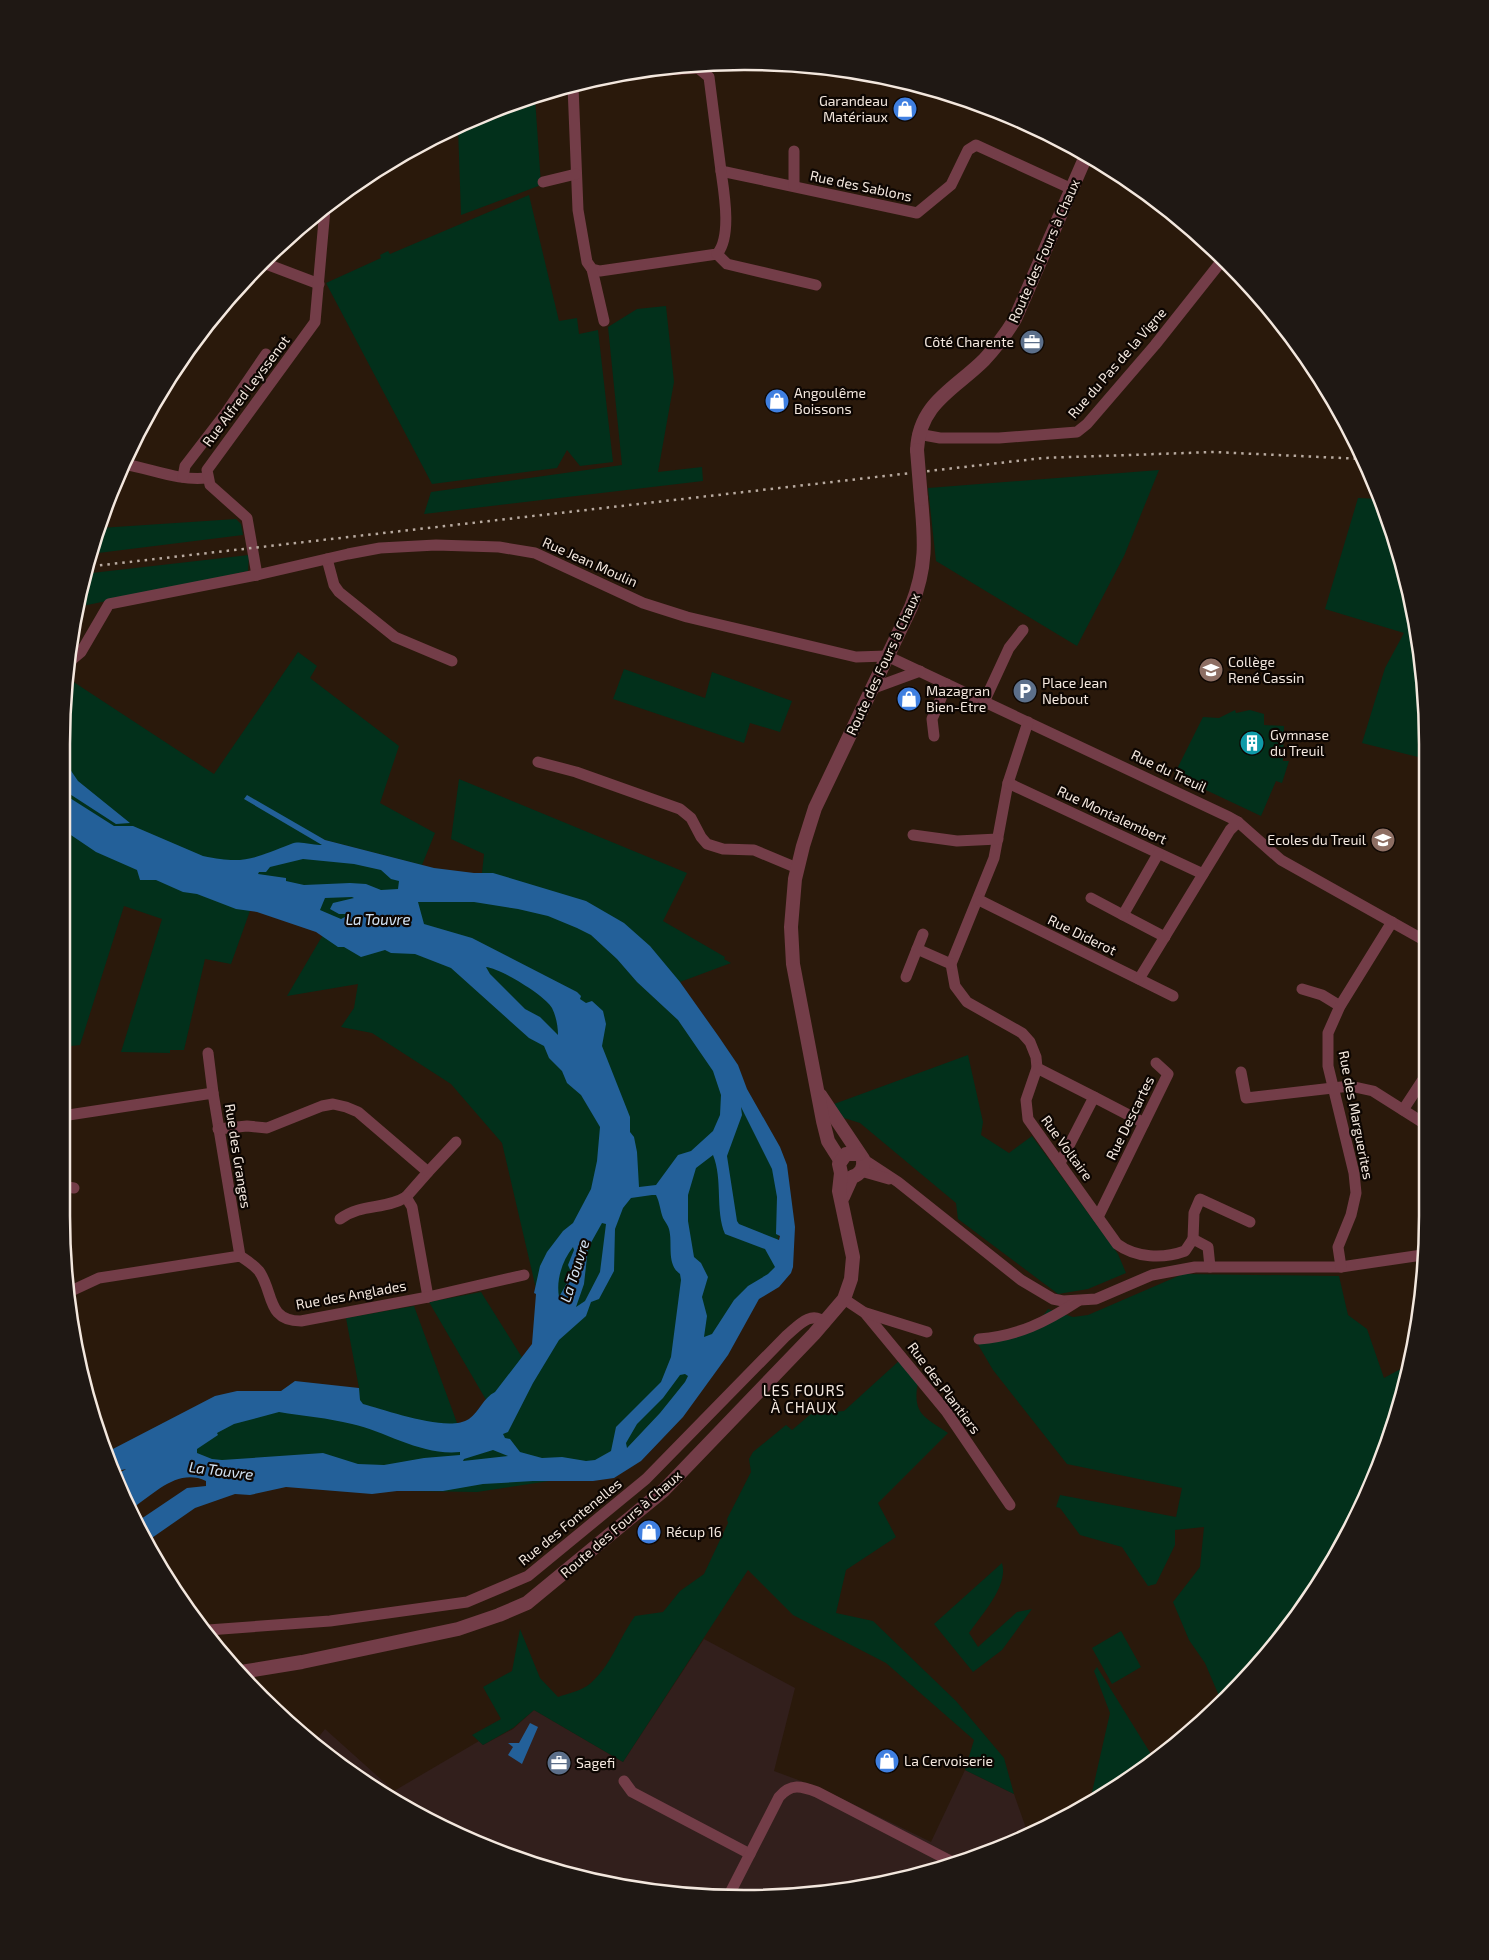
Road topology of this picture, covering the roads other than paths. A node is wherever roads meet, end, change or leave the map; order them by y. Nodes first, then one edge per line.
1 (704, 71) edge
2 (574, 92) edge
3 (794, 151) dead end
4 (1084, 161) edge
5 (722, 171) junction
6 (576, 174) junction
7 (543, 182) dead end
8 (794, 186) junction
9 (1072, 188) junction
10 (324, 217) edge
11 (716, 254) junction
12 (1218, 265) edge
13 (270, 266) edge
14 (592, 269) junction
15 (319, 284) junction
16 (816, 285) dead end
17 (604, 321) dead end
18 (266, 354) dead end
19 (918, 434) junction
20 (131, 465) edge
21 (183, 477) junction
22 (207, 478) junction
23 (327, 559) junction
24 (257, 575) junction
25 (1023, 630) dead end
26 (76, 656) edge
27 (887, 656) junction
28 (452, 661) dead end
29 (920, 671) junction
30 (947, 684) junction
31 (871, 689) junction
32 (984, 702) junction
33 (1028, 722) junction
34 (934, 736) dead end
35 (538, 762) dead end
36 (1008, 783) junction
37 (1238, 822) junction
38 (913, 835) dead end
39 (998, 839) junction
40 (1158, 854) junction
41 (797, 868) junction
42 (1203, 874) junction
43 (1091, 898) dead end
44 (978, 900) junction
45 (1123, 915) junction
46 (1392, 922) junction
47 (923, 934) dead end
48 (1165, 937) junction
49 (1419, 938) edge
50 (917, 949) junction
51 (952, 964) junction
52 (906, 977) dead end
53 (1139, 979) junction
54 (1302, 990) dead end
55 (1173, 996) dead end
56 (1340, 1006) junction
57 (208, 1053) dead end
58 (1156, 1063) dead end
59 (1037, 1068) junction
60 (1241, 1072) dead end
61 (1419, 1086) edge
62 (1334, 1088) junction
63 (818, 1092) junction
64 (213, 1093) junction
65 (1094, 1097) junction
66 (1403, 1110) junction
67 (70, 1115) edge
68 (1419, 1120) edge
69 (1144, 1123) junction
70 (218, 1129) junction
71 (456, 1142) dead end
72 (1060, 1163) junction
73 (853, 1166) junction
74 (428, 1172) junction
75 (70, 1187) edge
76 (74, 1188) dead end
77 (406, 1196) junction
78 (1098, 1217) junction
79 (340, 1219) dead end
80 (1250, 1222) dead end
81 (1192, 1239) junction
82 (240, 1256) junction
83 (1418, 1256) edge
84 (1210, 1267) junction
85 (1341, 1267) junction
86 (524, 1275) dead end
87 (74, 1289) edge
88 (428, 1297) junction
89 (844, 1299) junction
90 (1078, 1301) junction
91 (866, 1313) junction
92 (825, 1322) junction
93 (927, 1332) dead end
94 (979, 1339) dead end
95 (1010, 1505) dead end
96 (212, 1630) edge
97 (248, 1671) edge
98 (624, 1781) dead end
99 (750, 1854) junction
100 (946, 1859) edge
101 (732, 1890) edge

1 - 5 street
2 - 6 street
3 - 8 street
4 - 9 street, Route des Fours à Chaux
5 - 8 street, Rue des Sablons
5 - 11 street
6 - 7 street
6 - 14 street
8 - 9 street, Rue des Sablons
9 - 19 street, Route des Fours à Chaux
10 - 15 street, Rue Alfred Leyssenot
11 - 14 street
11 - 16 street
12 - 19 street, Rue du Pas de la Vigne
13 - 15 street
14 - 17 street
15 - 22 street, Rue Alfred Leyssenot
18 - 21 street
19 - 27 street, Route des Fours à Chaux, bridge
20 - 21 street
21 - 22 street
22 - 24 street
23 - 24 street, Rue Jean Moulin
23 - 27 street, Rue Jean Moulin
23 - 28 street
24 - 26 street, Rue Jean Moulin
25 - 32 street
27 - 29 street, Rue du Treuil
27 - 31 street, Route des Fours à Chaux
29 - 30 street, Rue du Treuil
29 - 31 street
30 - 32 street, Rue du Treuil
30 - 34 street
31 - 41 street, Route des Fours à Chaux
32 - 33 street, Rue du Treuil
33 - 36 street
33 - 37 street, Rue du Treuil
35 - 41 street
36 - 39 street
36 - 40 street, Rue Montalembert
37 - 42 street
37 - 46 street, Rue du Treuil
38 - 39 street
39 - 44 street
40 - 42 street, Rue Montalembert
40 - 45 street
41 - 63 street, Route des Fours à Chaux
42 - 48 street
43 - 45 street
44 - 51 street
44 - 53 street, Rue Diderot
45 - 48 street
46 - 49 street, Rue du Treuil
46 - 56 street, Rue des Marguerites
47 - 50 street
48 - 53 street
50 - 51 street
50 - 52 street
51 - 59 street
53 - 55 street, Rue Diderot
54 - 56 street
56 - 62 street, Rue des Marguerites
57 - 64 street
58 - 69 street, Rue Descartes
59 - 65 street
59 - 72 street, Rue Voltaire
60 - 62 street
61 - 66 street
62 - 66 street
62 - 85 street, Rue des Marguerites
63 - 73 street, Route des Fours à Chaux
63 - 73 street, Route des Fours à Chaux
64 - 67 street, Rue des Granges
64 - 70 street, Rue des Granges
65 - 69 street
65 - 72 street
66 - 68 street
69 - 78 street, Rue Descartes
70 - 74 street
70 - 82 street, Rue des Granges
71 - 74 street
72 - 78 street, Rue Voltaire
73 - 89 street, Route des Fours à Chaux
73 - 90 street
74 - 77 street
75 - 76 street
77 - 79 street
77 - 88 street
78 - 81 street, Rue Voltaire
80 - 81 street
81 - 84 street
82 - 87 street
82 - 88 street, Rue des Anglades
83 - 85 street
84 - 85 street
84 - 90 street
86 - 88 street, Rue des Anglades
89 - 91 street, Rue des Plantiers
89 - 92 street, Route des Fours à Chaux
90 - 94 street
91 - 93 street
91 - 95 street, Rue des Plantiers
92 - 96 street, Rue des Fontenelles
92 - 97 street, Route des Fours à Chaux
98 - 99 street
99 - 100 street
99 - 101 street

